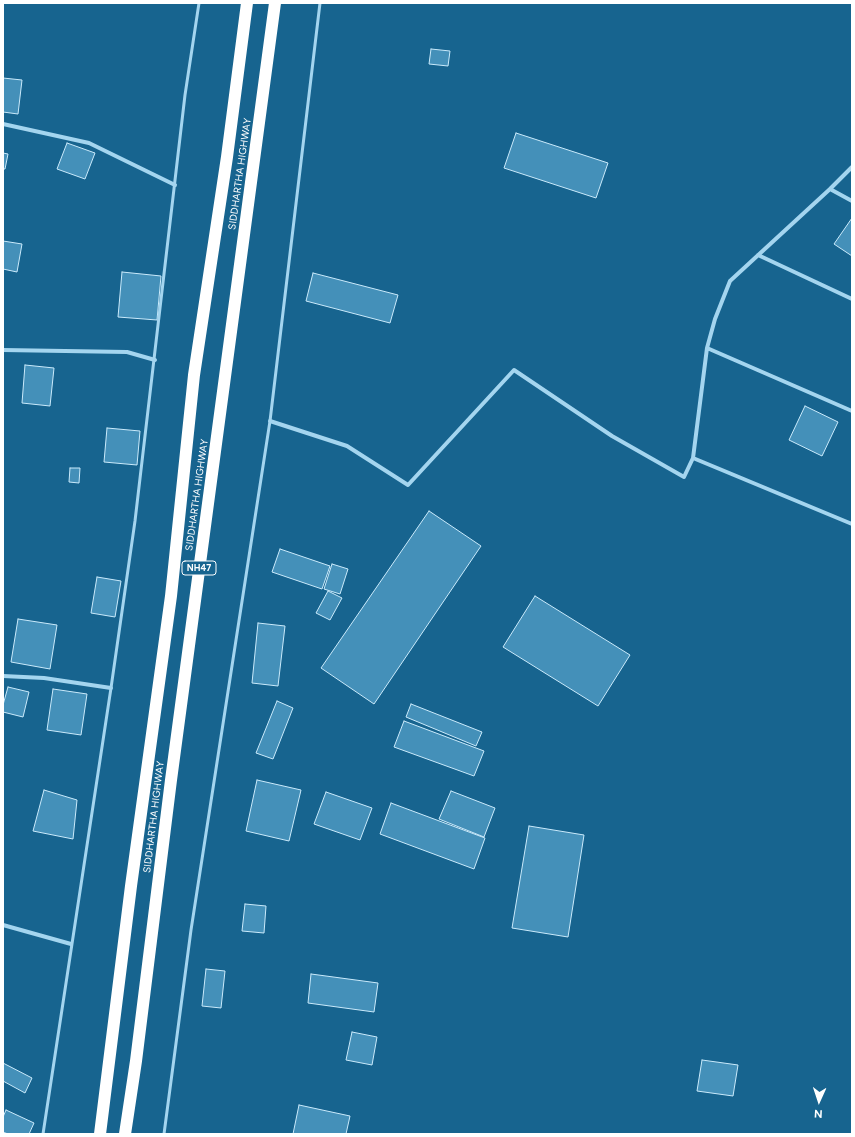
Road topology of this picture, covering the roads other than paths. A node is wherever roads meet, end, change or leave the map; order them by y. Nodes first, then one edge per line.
1 (199, 3) edge
2 (247, 3) edge
3 (275, 3) edge
4 (320, 3) edge
5 (3, 124) edge
6 (852, 167) edge
7 (174, 185) junction
8 (830, 189) junction
9 (852, 201) edge
10 (758, 255) junction
11 (852, 299) edge
12 (707, 348) junction
13 (3, 350) edge
14 (155, 360) junction
15 (852, 411) edge
16 (270, 421) junction
17 (693, 458) junction
18 (852, 524) edge
19 (3, 676) edge
20 (112, 688) junction
21 (3, 925) edge
22 (71, 944) junction
23 (43, 1134) edge
24 (100, 1134) edge
25 (125, 1134) edge
26 (164, 1134) edge

1 - 7 lane
2 - 24 highway, SIDDHARTHA HIGHWAY / NH47
3 - 25 highway, SIDDHARTHA HIGHWAY / NH47
4 - 16 lane
5 - 7 street
6 - 8 street
7 - 14 lane
8 - 9 street
8 - 10 street
10 - 11 street
10 - 12 street
12 - 15 street
12 - 17 street
13 - 14 street
14 - 20 lane
16 - 17 street
16 - 26 lane
17 - 18 street
19 - 20 street
20 - 22 lane
21 - 22 street
22 - 23 lane

